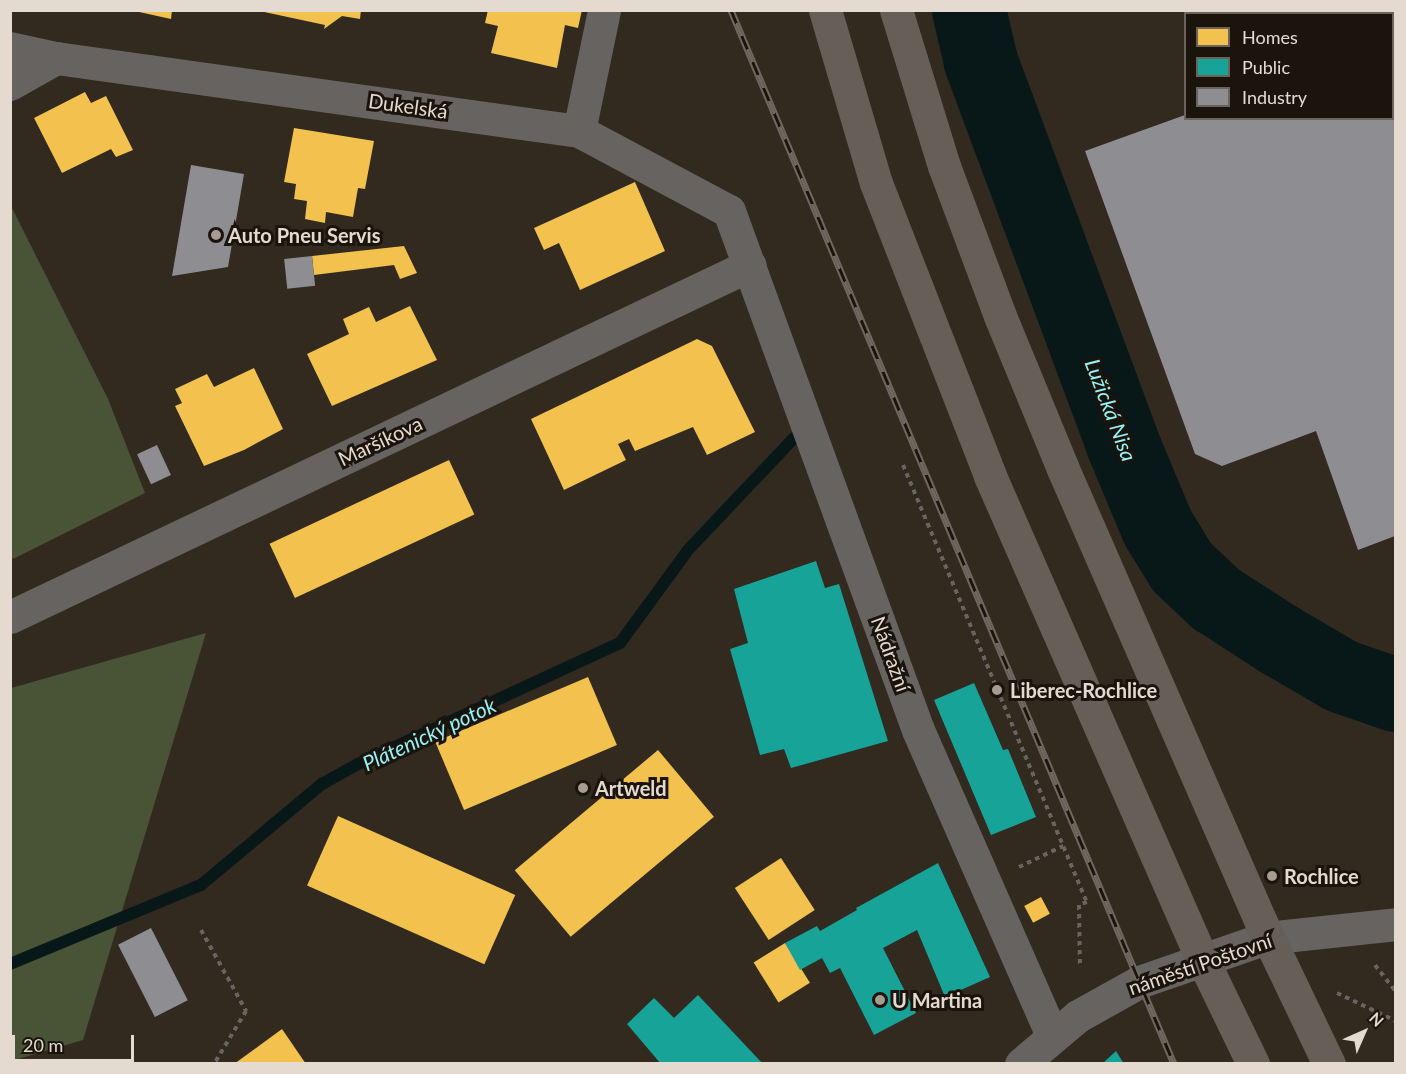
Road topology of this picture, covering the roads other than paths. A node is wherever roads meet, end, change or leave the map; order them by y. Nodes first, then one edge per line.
1 (604, 10) edge
2 (825, 10) edge
3 (896, 10) edge
4 (10, 48) edge
5 (56, 58) junction
6 (10, 84) edge
7 (579, 131) junction
8 (750, 265) junction
9 (10, 617) edge
10 (1395, 924) edge
11 (1052, 1035) junction
12 (1021, 1064) edge
13 (1253, 1064) edge
14 (1329, 1064) edge

1 - 7 street
2 - 13 highway, bridge
3 - 14 highway, bridge
4 - 5 street, Dukelská
5 - 6 street
5 - 7 street, Dukelská
7 - 8 street, Dukelská
8 - 9 street, Maršíkova
8 - 11 street, Nádražní
10 - 11 street, náměstí Poštovní
11 - 12 street, náměstí Poštovní

